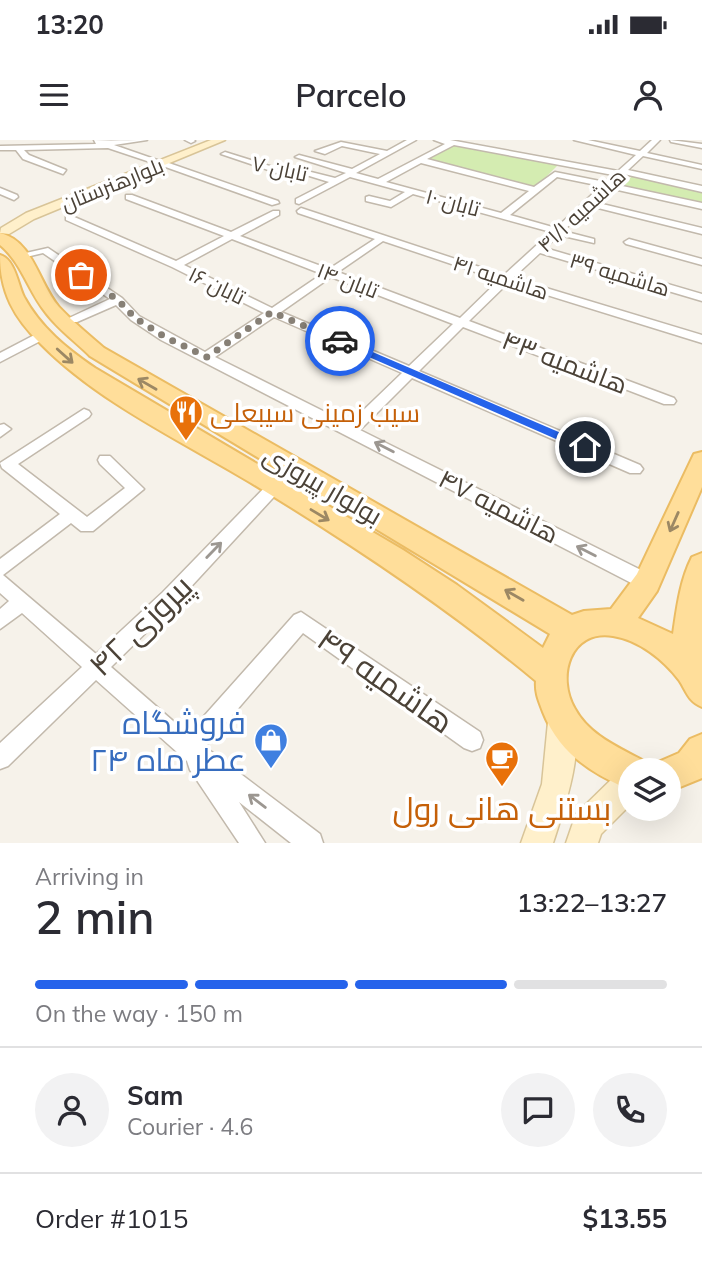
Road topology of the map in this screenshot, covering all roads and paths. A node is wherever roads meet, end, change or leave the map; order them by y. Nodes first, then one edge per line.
1 (58, 140) edge
2 (92, 140) edge
3 (143, 140) edge
4 (412, 140) edge
5 (438, 140) edge
6 (578, 140) edge
7 (656, 140) edge
8 (674, 140) edge
9 (202, 141) edge
10 (452, 143) junction
11 (34, 144) edge
12 (104, 145) junction
13 (702, 146) edge
14 (0, 148) edge
15 (18, 148) junction
16 (319, 150) dead end
17 (387, 153) junction
18 (225, 154) dead end
19 (641, 154) junction
20 (299, 157) dead end
21 (420, 160) junction
22 (160, 162) junction
23 (702, 167) edge
24 (64, 172) dead end
25 (351, 173) junction
26 (621, 173) junction
27 (335, 181) junction
28 (379, 182) junction
29 (608, 184) junction
30 (702, 189) edge
31 (536, 190) junction
32 (0, 191) edge
33 (412, 191) junction
34 (13, 197) dead end
35 (129, 197) dead end
36 (369, 199) dead end
37 (588, 203) junction
38 (300, 206) junction
39 (702, 206) edge
40 (276, 208) junction
41 (503, 216) junction
42 (69, 218) dead end
43 (1, 230) edge
44 (558, 231) junction
45 (702, 231) edge
46 (234, 237) junction
47 (382, 238) junction
48 (592, 241) dead end
49 (678, 241) junction
50 (629, 242) dead end
51 (538, 249) junction
52 (11, 258) edge
53 (702, 262) edge
54 (176, 265) junction
55 (330, 272) junction
56 (506, 279) junction
57 (702, 298) edge
58 (118, 300) junction
59 (272, 312) junction
60 (73, 320) dead end
61 (461, 323) junction
62 (42, 335) junction
63 (702, 339) edge
64 (207, 357) junction
65 (0, 358) edge
66 (411, 371) junction
67 (669, 401) dead end
68 (84, 414) dead end
69 (351, 430) junction
70 (105, 460) dead end
71 (702, 460) edge
72 (635, 469) dead end
73 (7, 476) edge
74 (275, 487) junction
75 (71, 514) junction
76 (702, 565) edge
77 (0, 569) edge
78 (0, 582) edge
79 (646, 582) junction
80 (22, 602) junction
81 (0, 620) edge
82 (617, 624) junction
83 (572, 631) junction
84 (685, 663) junction
85 (97, 668) junction
86 (548, 671) junction
87 (702, 691) edge
88 (562, 722) junction
89 (472, 740) dead end
90 (188, 748) junction
91 (0, 758) edge
92 (618, 768) edge
93 (618, 795) edge
94 (253, 843) edge
95 (311, 843) edge
96 (537, 843) edge
97 (582, 843) edge

1 - 11 street
2 - 12 street
3 - 12 street
4 - 17 street
5 - 10 street
6 - 19 street
7 - 19 street, هاشمیه ۴۱/۱
8 - 13 street
9 - 22 main road, بلوارهنرستان
10 - 21 street
10 - 26 street
11 - 12 street
11 - 15 street
12 - 22 street
14 - 15 street
15 - 24 street
16 - 17 street
17 - 25 street
18 - 27 street, تابان ۷
19 - 23 street
19 - 26 street, هاشمیه ۴۱/۱
20 - 25 street, تابان ۱۰
21 - 28 street
21 - 31 street
22 - 40 street
22 - 43 main road, بلوارهنرستان
25 - 27 street
25 - 28 street, تابان ۱۰
26 - 29 street, هاشمیه ۴۱/۱
26 - 30 street
27 - 38 street
28 - 33 street, تابان ۱۰
29 - 31 street
29 - 37 street, هاشمیه ۴۱/۱
29 - 39 street
31 - 41 street
32 - 34 street
33 - 36 street
33 - 41 street, تابان ۱۰
35 - 46 street, تابان ۱۴
37 - 44 street, هاشمیه ۴۱/۱
37 - 49 street
38 - 40 street
38 - 40 street
38 - 47 street, هاشمیه ۴۱
40 - 46 street
41 - 44 street, تابان ۱۰
42 - 54 street, تابان ۱۶
43 - 52 main road, بولوار پیروزی
44 - 48 street, تابان ۱۰
44 - 51 street, هاشمیه ۴۱/۱
45 - 49 street
46 - 54 street
46 - 55 street, تابان ۱۴
47 - 55 street
47 - 56 street, هاشمیه ۴۱
49 - 50 street
49 - 53 street
51 - 56 street, هاشمیه ۴۱/۱
51 - 57 street, هاشمیه ۳۹
52 - 58 street, هاشمیه ۴۷
52 - 62 main road, بولوار پیروزی
83 -> 52 main road, بولوار پیروزی
54 - 59 street, تابان ۱۶
55 - 59 street
55 - 61 street, تابان ۱۴
56 - 61 street, هاشمیه ۴۱/۱
56 - 63 street, هاشمیه ۴۱
58 - 60 street
58 - 64 street, هاشمیه ۴۷
59 - 64 street
59 - 66 street, تابان ۱۶
61 - 66 street, هاشمیه ۴۱/۱
61 - 67 street, هاشمیه ۴۳
62 - 65 street
62 -> 74 main road, بولوار پیروزی
64 - 69 street, هاشمیه ۴۷
66 - 69 street, هاشمیه ۴۱/۱
66 - 72 street, تابان ۱۶
68 - 73 street
79 -> 69 street, هاشمیه ۴۷
70 - 75 street
71 -> 79 main road
73 - 75 street
85 -> 74 street, پیروزی ۴۲
74 -> 86 main road, بولوار پیروزی
75 - 77 street
76 - 84 main road
78 - 80 street
79 - 82 main road
80 - 81 street
80 - 85 street
82 - 83 main road
82 - 84 main road
83 - 86 main road
84 - 87 main road
85 - 90 street
85 - 91 street, پیروزی ۴۲
86 - 88 main road
88 - 92 main road
88 - 96 main road
89 - 90 street, هاشمیه ۴۹
90 - 94 street
95 -> 90 street
93 - 97 main road

